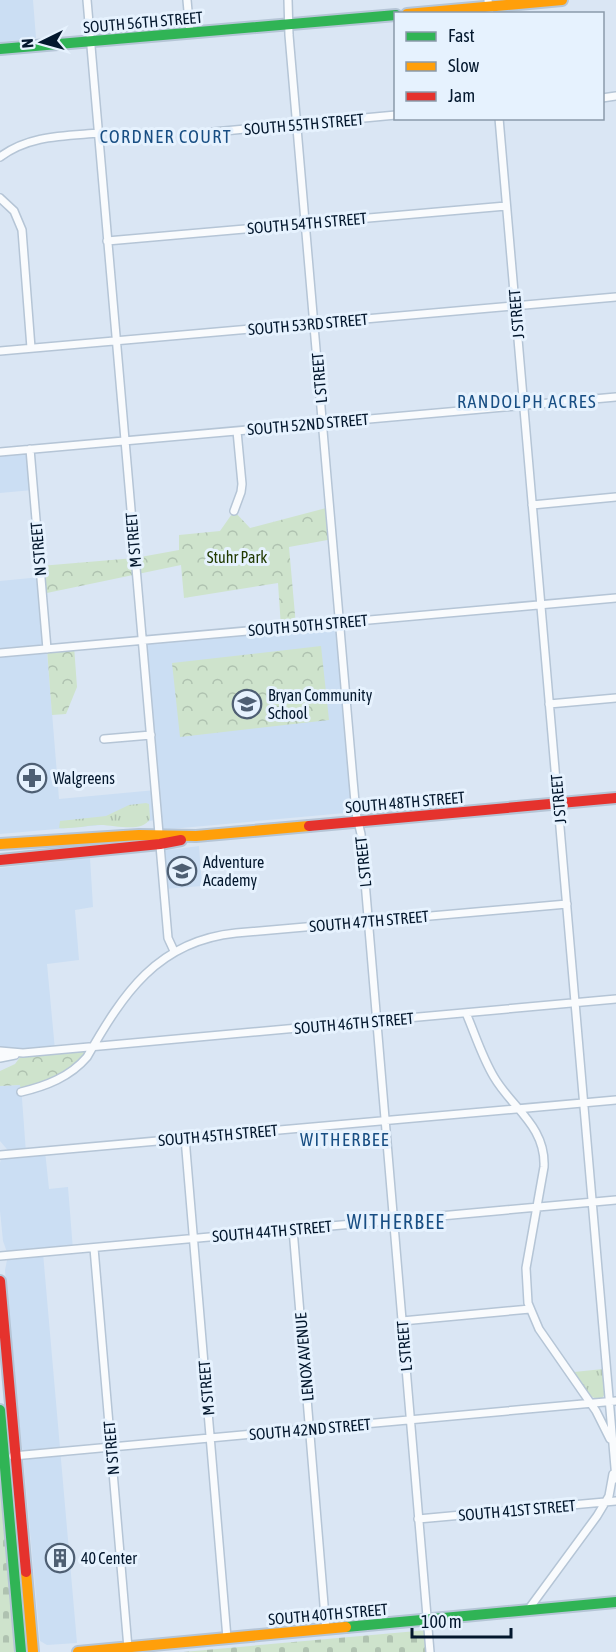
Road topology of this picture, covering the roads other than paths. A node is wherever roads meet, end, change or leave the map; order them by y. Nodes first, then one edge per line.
1 (87, 0) edge
2 (187, 0) edge
3 (288, 0) edge
4 (562, 0) edge
5 (489, 7) edge
6 (430, 12) edge
7 (394, 15) edge
8 (289, 24) junction
9 (190, 33) junction
10 (90, 41) junction
11 (0, 50) edge
12 (394, 116) edge
13 (499, 120) edge
14 (297, 124) junction
15 (213, 132) dead end
16 (99, 133) junction
17 (0, 157) edge
18 (0, 198) edge
19 (506, 206) junction
20 (306, 224) junction
21 (107, 241) junction
22 (616, 297) edge
23 (515, 306) junction
24 (314, 323) junction
25 (116, 341) junction
26 (32, 348) junction
27 (0, 351) edge
28 (616, 397) edge
29 (524, 405) junction
30 (323, 423) junction
31 (237, 431) junction
32 (124, 441) junction
33 (30, 449) junction
34 (0, 452) edge
35 (616, 497) edge
36 (532, 505) junction
37 (234, 511) dead end
38 (616, 598) edge
39 (541, 604) junction
40 (340, 622) junction
41 (142, 640) junction
42 (47, 649) junction
43 (0, 653) edge
44 (616, 698) edge
45 (549, 704) junction
46 (151, 735) junction
47 (104, 739) dead end
48 (616, 798) edge
49 (558, 803) junction
50 (358, 821) junction
51 (160, 840) junction
52 (0, 844) edge
53 (0, 860) edge
54 (567, 904) junction
55 (369, 921) junction
56 (174, 951) junction
57 (616, 999) edge
58 (575, 1003) junction
59 (466, 1012) junction
60 (377, 1021) junction
61 (92, 1047) junction
62 (0, 1051) edge
63 (23, 1053) junction
64 (0, 1058) edge
65 (21, 1092) dead end
66 (616, 1100) edge
67 (584, 1103) junction
68 (518, 1108) junction
69 (385, 1120) junction
70 (185, 1138) junction
71 (0, 1155) edge
72 (616, 1200) edge
73 (592, 1202) junction
74 (537, 1208) junction
75 (394, 1220) junction
76 (293, 1229) junction
77 (193, 1239) junction
78 (94, 1248) junction
79 (0, 1256) edge
80 (0, 1281) edge
81 (530, 1309) junction
82 (402, 1321) junction
83 (613, 1401) edge
84 (590, 1403) junction
85 (0, 1410) edge
86 (410, 1420) junction
87 (310, 1429) junction
88 (210, 1438) junction
89 (111, 1447) junction
90 (614, 1452) junction
91 (17, 1455) junction
92 (5, 1456) junction
93 (616, 1479) edge
94 (616, 1501) edge
95 (606, 1502) junction
96 (418, 1519) junction
97 (616, 1602) edge
98 (528, 1610) junction
99 (427, 1620) junction
100 (326, 1629) junction
101 (227, 1638) junction
102 (128, 1648) junction
103 (21, 1652) edge
104 (33, 1652) edge
105 (78, 1652) edge
106 (430, 1652) edge

1 - 10 street, M STREET
2 - 9 street
3 - 8 street, L STREET
4 - 5 main road
5 - 6 main road
7 - 8 main road, SOUTH 56TH STREET
8 - 9 main road, SOUTH 56TH STREET
8 - 14 street, L STREET
9 - 10 main road, SOUTH 56TH STREET
10 - 11 main road, SOUTH 56TH STREET
10 - 16 street, M STREET
12 - 14 street, SOUTH 55TH STREET
13 - 19 street, J STREET
14 - 15 street, SOUTH 55TH STREET
14 - 20 street, L STREET
16 - 17 street
16 - 21 street, M STREET
18 - 26 street
19 - 20 street, SOUTH 54TH STREET
19 - 23 street, J STREET
20 - 21 street, SOUTH 54TH STREET
20 - 24 street, L STREET
21 - 25 street, M STREET
22 - 23 street, SOUTH 53RD STREET
23 - 24 street, SOUTH 53RD STREET
23 - 29 street, J STREET
24 - 25 street, SOUTH 53RD STREET
24 - 30 street, L STREET
25 - 26 street, SOUTH 53RD STREET
25 - 32 street, M STREET
26 - 27 street, SOUTH 53RD STREET
28 - 29 street, SOUTH 52ND STREET
29 - 30 street, SOUTH 52ND STREET
29 - 36 street, J STREET
30 - 31 street, SOUTH 52ND STREET
30 - 40 street, L STREET
31 - 32 street, SOUTH 52ND STREET
31 - 37 street
32 - 33 street, SOUTH 52ND STREET
32 - 41 street, M STREET
33 - 34 street, SOUTH 52ND STREET
33 - 42 street, N STREET
35 - 36 street
36 - 39 street, J STREET
38 - 39 street, SOUTH 50TH STREET
39 - 40 street, SOUTH 50TH STREET
39 - 45 street, J STREET
40 - 41 street, SOUTH 50TH STREET
40 - 50 street, L STREET
41 - 42 street, SOUTH 50TH STREET
41 - 46 street, M STREET
42 - 43 street, SOUTH 50TH STREET
44 - 45 street
45 - 49 street, J STREET
46 - 47 street
46 - 51 street, M STREET
48 - 49 main road, SOUTH 48TH STREET
49 - 50 main road, SOUTH 48TH STREET
49 - 54 street, J STREET
50 - 51 main road, SOUTH 48TH STREET
50 - 55 street, L STREET
51 - 52 main road, SOUTH 48TH STREET
51 - 53 main road, SOUTH 48TH STREET
51 - 56 street, M STREET
54 - 55 street, SOUTH 47TH STREET
54 - 58 street, J STREET
55 - 56 street, SOUTH 47TH STREET
55 - 60 street, L STREET
56 - 61 street
57 - 58 street, SOUTH 46TH STREET
58 - 59 street, SOUTH 46TH STREET
58 - 67 street, J STREET
59 - 60 street, SOUTH 46TH STREET
59 - 68 street
60 - 61 street, SOUTH 46TH STREET
60 - 69 street, L STREET
61 - 63 street, SOUTH 46TH STREET
61 - 65 street
62 - 63 street, SOUTH 46TH STREET
63 - 64 street, SOUTH 46TH STREET
66 - 67 street, SOUTH 45TH STREET
67 - 68 street, SOUTH 45TH STREET
67 - 73 street, J STREET
68 - 69 street, SOUTH 45TH STREET
68 - 74 street
69 - 70 street, SOUTH 45TH STREET
69 - 75 street, L STREET
70 - 71 street, SOUTH 45TH STREET
70 - 77 street, M STREET
72 - 73 street, SOUTH 44TH STREET
73 - 74 street, SOUTH 44TH STREET
73 - 83 street, J STREET
74 - 75 street, SOUTH 44TH STREET
74 - 81 street
75 - 76 street, SOUTH 44TH STREET
75 - 82 street, L STREET
76 - 77 street, SOUTH 44TH STREET
76 - 87 street, LENOX AVENUE
77 - 78 street, SOUTH 44TH STREET
77 - 88 street, M STREET
78 - 79 street, SOUTH 44TH STREET
78 - 89 street, N STREET
80 - 91 main road
81 - 82 street
81 - 84 street
82 - 86 street, L STREET
83 - 84 street, SOUTH 42ND STREET
83 - 90 street, J STREET
84 - 86 street, SOUTH 42ND STREET
84 - 90 street
85 - 92 main road
86 - 87 street, SOUTH 42ND STREET
86 - 96 street, L STREET
87 - 88 street, SOUTH 42ND STREET
87 - 100 street, LENOX AVENUE
88 - 89 street, SOUTH 42ND STREET
88 - 101 street, M STREET
89 - 91 street, SOUTH 42ND STREET
89 - 102 street, N STREET
90 - 93 street, J STREET
90 - 95 street
91 - 92 street, SOUTH 42ND STREET
91 - 104 main road
92 - 103 main road
94 - 95 street, SOUTH 41ST STREET
95 - 96 street, SOUTH 41ST STREET
95 - 98 street
96 - 99 street, L STREET
97 - 98 main road, SOUTH 40TH STREET
98 - 99 main road, SOUTH 40TH STREET
99 - 100 main road, SOUTH 40TH STREET
99 - 106 street, L STREET
100 - 101 main road, SOUTH 40TH STREET
101 - 102 main road, SOUTH 40TH STREET
102 - 105 main road, SOUTH 40TH STREET

